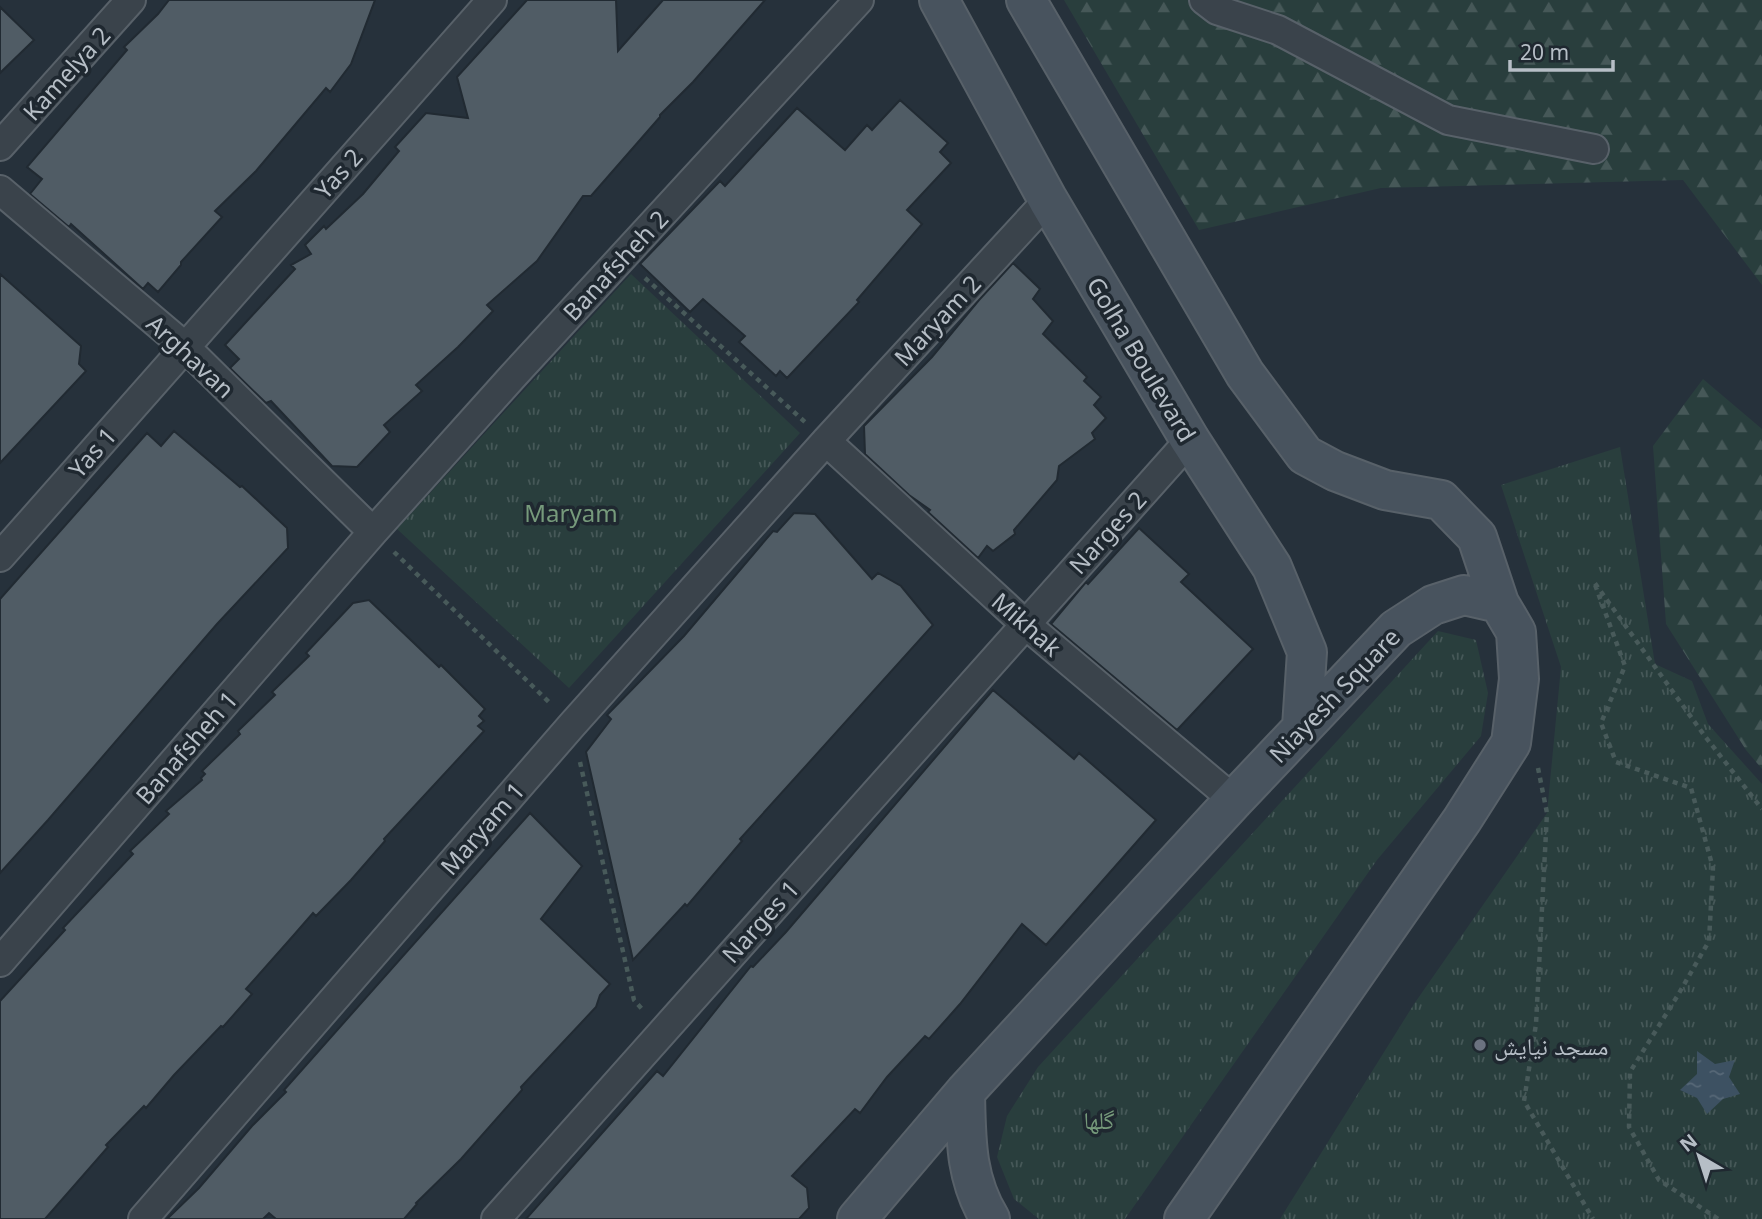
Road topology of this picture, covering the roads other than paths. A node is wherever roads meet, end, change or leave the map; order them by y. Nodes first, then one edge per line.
1 (131, 0) edge
2 (492, 0) edge
3 (859, 0) edge
4 (939, 0) edge
5 (1026, 0) edge
6 (1204, 0) edge
7 (0, 146) edge
8 (1594, 149) dead end
9 (0, 190) edge
10 (1048, 200) junction
11 (184, 346) junction
12 (1190, 440) junction
13 (827, 441) junction
14 (373, 532) junction
15 (0, 557) edge
16 (1499, 603) junction
17 (1025, 624) junction
18 (1302, 727) junction
19 (1234, 800) junction
20 (0, 962) edge
21 (965, 1092) junction
22 (1236, 1143) junction
23 (143, 1219) edge
24 (496, 1219) edge
25 (857, 1219) edge
26 (990, 1219) edge
27 (1184, 1219) edge
28 (1209, 1219) edge

1 - 7 street, Kamelya 2
2 - 11 street, Yas 2
3 - 14 street, Banafsheh 2
4 - 10 main road, Golha Boulevard
5 - 16 main road
6 - 8 street
9 - 11 street, Arghavan
10 - 12 main road, Golha Boulevard
10 - 13 street, Maryam 2
11 - 14 street, Arghavan
11 - 15 street, Yas 1
12 - 17 street, Narges 2
12 - 18 main road, Golha Boulevard
13 - 17 street, Mikhak
13 - 23 street, Maryam 1
14 - 20 street, Banafsheh 1
16 - 18 main road, Niayesh Square
16 - 22 main road
17 - 19 street, Mikhak
17 - 24 street, Narges 1
18 - 19 main road, Niayesh Square
19 - 21 main road, Niayesh Square
21 - 25 main road, Niayesh Square
21 - 26 main road
22 - 27 main road
22 - 28 main road

